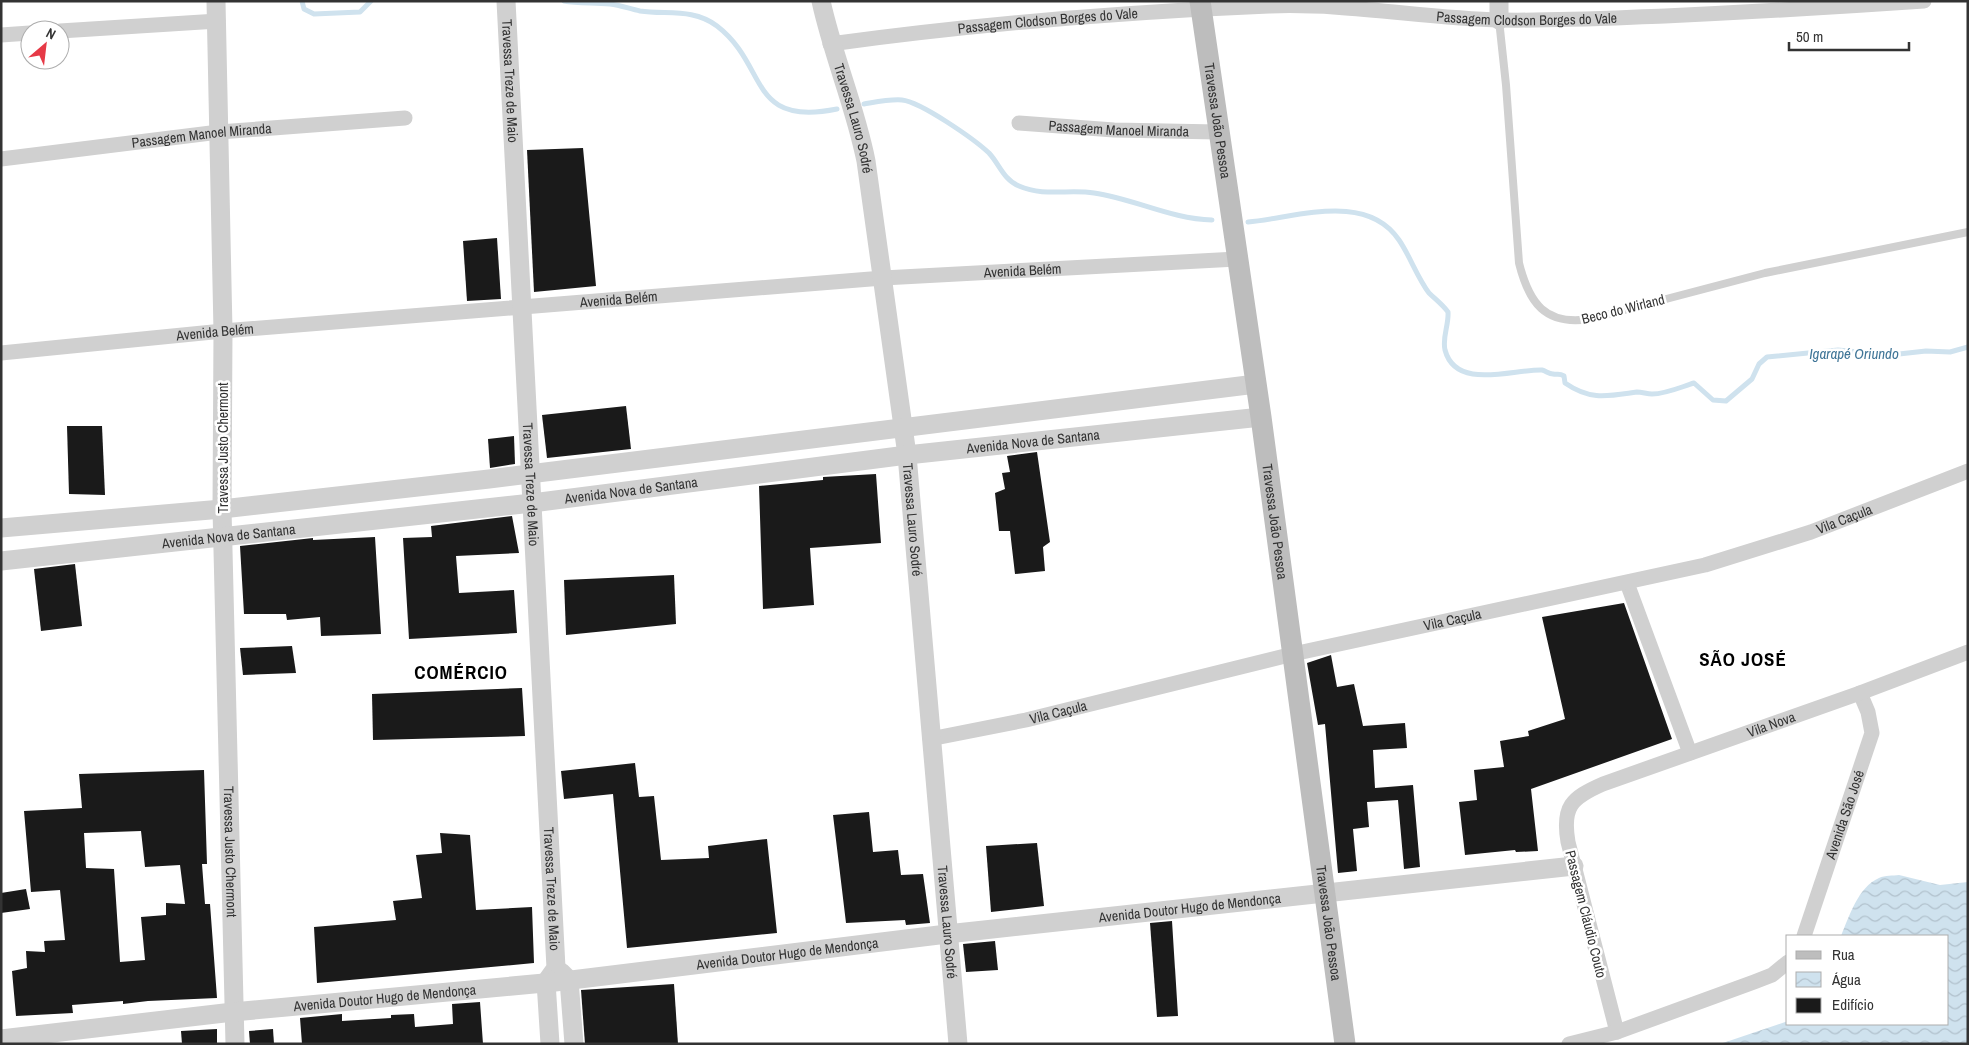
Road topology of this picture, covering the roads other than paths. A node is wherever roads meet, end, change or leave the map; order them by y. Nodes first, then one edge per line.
1 (216, 1) edge
2 (506, 1) edge
3 (821, 1) edge
4 (1924, 1) edge
5 (1828, 4) edge
6 (1201, 6) edge
7 (1499, 11) edge
8 (218, 21) junction
9 (70, 30) edge
10 (20, 34) edge
11 (1, 35) edge
12 (830, 44) junction
13 (404, 118) dead end
14 (1020, 123) dead end
15 (219, 132) junction
16 (1218, 132) junction
17 (1, 159) edge
18 (1968, 232) edge
19 (1237, 259) junction
20 (883, 278) junction
21 (520, 307) junction
22 (224, 331) junction
23 (1, 353) edge
24 (1256, 384) junction
25 (1044, 412) junction
26 (1261, 417) junction
27 (903, 426) junction
28 (1046, 440) junction
29 (700, 453) junction
30 (907, 455) junction
31 (633, 461) junction
32 (1968, 471) edge
33 (530, 474) junction
34 (704, 480) junction
35 (636, 488) junction
36 (532, 503) junction
37 (222, 509) junction
38 (41, 524) junction
39 (1, 528) edge
40 (222, 535) junction
41 (44, 556) junction
42 (1, 561) edge
43 (1628, 583) junction
44 (1968, 652) edge
45 (1293, 654) junction
46 (1860, 693) junction
47 (930, 739) junction
48 (1690, 753) junction
49 (1577, 798) joint
50 (1574, 866) junction
51 (1324, 893) junction
52 (947, 934) junction
53 (1804, 935) edge
54 (1786, 964) edge
55 (557, 977) junction
56 (233, 1012) junction
57 (1617, 1032) junction
58 (1, 1040) edge
59 (234, 1044) edge
60 (550, 1044) edge
61 (574, 1044) edge
62 (958, 1044) edge
63 (1345, 1044) edge
64 (1569, 1044) edge

1 - 8 street, Travessa Justo Chermont
2 - 21 street, Travessa Treze de Maio
3 - 12 street, Travessa Lauro Sodré
4 - 5 street, Passagem Clodson Borges do Vale
5 - 7 street, Passagem Clodson Borges do Vale
6 - 7 street, Passagem Clodson Borges do Vale
6 - 12 street, Passagem Clodson Borges do Vale
6 - 16 main road, Travessa João Pessoa
7 - 18 lane, Beco do Wirland
8 - 9 street
8 - 15 street, Travessa Justo Chermont
10 - 11 street
12 - 20 street, Travessa Lauro Sodré
13 - 15 street, Passagem Manoel Miranda
14 - 16 street, Passagem Manoel Miranda
15 - 17 street, Passagem Manoel Miranda
15 - 22 street, Travessa Justo Chermont
16 - 19 main road, Travessa João Pessoa
19 - 20 street, Avenida Belém
19 - 24 main road, Travessa João Pessoa
20 - 21 street, Avenida Belém
20 - 27 street, Travessa Lauro Sodré
21 - 22 street, Avenida Belém
21 - 33 street, Travessa Treze de Maio
22 - 23 street, Avenida Belém
22 - 37 street, Travessa Justo Chermont
24 - 25 street, Avenida Nova de Santana
24 - 26 main road, Travessa João Pessoa
25 - 27 street, Avenida Nova de Santana
25 - 28 street
26 - 28 street, Avenida Nova de Santana
26 - 45 main road, Travessa João Pessoa
27 - 29 street, Avenida Nova de Santana
27 - 30 street, Travessa Lauro Sodré
28 - 30 street, Avenida Nova de Santana
29 - 31 street, Avenida Nova de Santana
29 - 34 street
30 - 34 street, Avenida Nova de Santana
30 - 47 street, Travessa Lauro Sodré
31 - 33 street, Avenida Nova de Santana
31 - 35 street
32 - 43 street, Vila Caçula
33 - 36 street, Travessa Treze de Maio
33 - 37 street, Avenida Nova de Santana
34 - 35 street, Avenida Nova de Santana
35 - 36 street, Avenida Nova de Santana
36 - 40 street, Avenida Nova de Santana
36 - 55 street, Travessa Treze de Maio
37 - 38 street, Avenida Nova de Santana
37 - 40 street, Travessa Justo Chermont
38 - 39 street, Avenida Nova de Santana
38 - 41 street
40 - 41 street, Avenida Nova de Santana
40 - 56 street, Travessa Justo Chermont
41 - 42 street, Avenida Nova de Santana
43 - 45 street, Vila Caçula
43 - 48 street
44 - 46 street, Vila Nova
45 - 47 street, Vila Caçula
45 - 51 main road, Travessa João Pessoa
46 - 48 street, Vila Nova
46 - 53 street, Avenida São José
47 - 52 street, Travessa Lauro Sodré
48 - 49 street, Vila Nova
49 - 50 street, Passagem Cláudio Couto
50 - 51 street, Avenida Doutor Hugo de Mendonça
50 - 57 street, Passagem Cláudio Couto
51 - 52 street, Avenida Doutor Hugo de Mendonça
51 - 63 main road, Travessa João Pessoa
52 - 55 street, Avenida Doutor Hugo de Mendonça
52 - 62 street, Travessa Lauro Sodré
54 - 57 street
55 - 56 street, Avenida Doutor Hugo de Mendonça
55 - 60 street, Travessa Treze de Maio
55 - 61 street, Travessa Treze de Maio
56 - 58 street, Avenida Doutor Hugo de Mendonça
56 - 59 street, Travessa Justo Chermont
57 - 64 street

